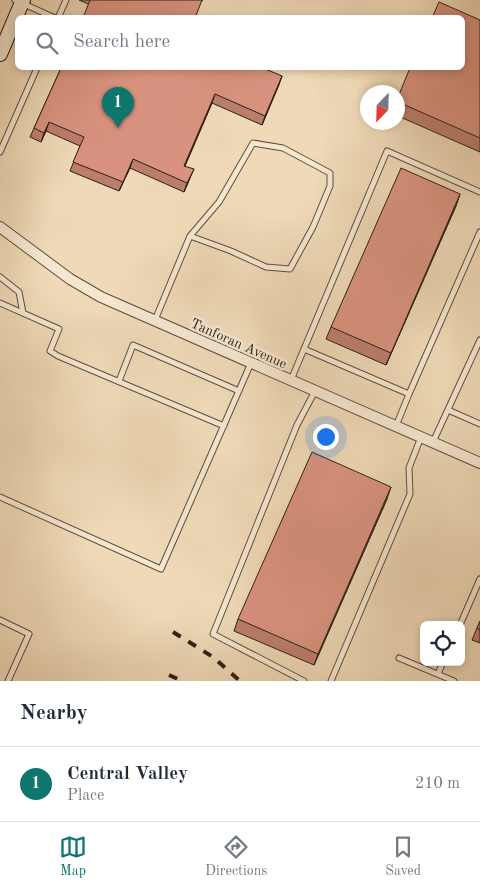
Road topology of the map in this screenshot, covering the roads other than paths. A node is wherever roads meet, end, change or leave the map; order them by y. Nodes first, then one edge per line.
1 (66, 0) edge
2 (20, 1) edge
3 (50, 15) edge
4 (58, 15) edge
5 (0, 54) edge
6 (36, 70) edge
7 (0, 152) edge
8 (480, 192) edge
9 (0, 226) edge
10 (480, 232) edge
11 (190, 236) junction
12 (0, 277) edge
13 (0, 303) edge
14 (23, 313) junction
15 (154, 320) junction
16 (480, 340) edge
17 (304, 349) junction
18 (251, 363) junction
19 (291, 380) junction
20 (119, 381) junction
21 (239, 391) junction
22 (315, 391) junction
23 (409, 394) junction
24 (448, 410) junction
25 (480, 424) edge
26 (224, 426) junction
27 (395, 426) junction
28 (421, 437) junction
29 (433, 443) junction
30 (480, 463) edge
31 (0, 497) edge
32 (480, 579) edge
33 (0, 620) edge
34 (462, 621) edge
35 (399, 658) dead end
36 (442, 666) edge
37 (438, 674) junction
38 (8, 681) edge
39 (304, 681) edge
40 (331, 681) edge
41 (454, 681) edge

1 - 4 lane
2 - 3 lane
2 - 5 street
6 - 7 lane
8 - 17 lane
9 - 15 street, Tanforan Avenue
10 - 23 lane
11 - 11 lane
11 - 15 lane
12 - 14 lane
13 - 14 lane
14 - 20 lane
15 - 18 street, Tanforan Avenue
16 - 24 lane
17 - 19 lane
17 - 23 lane
18 - 19 street, Tanforan Avenue
18 - 21 lane
19 - 22 street, Tanforan Avenue
20 - 21 lane
20 - 26 lane
21 - 26 lane
22 - 27 street, Tanforan Avenue
22 - 39 lane
23 - 27 lane
24 - 25 lane
24 - 29 lane
26 - 31 lane
27 - 28 street, Tanforan Avenue
28 - 29 street, Tanforan Avenue
28 - 40 lane
29 - 30 street, Tanforan Avenue
32 - 34 lane
33 - 38 lane
35 - 37 lane
36 - 37 lane
37 - 41 lane

